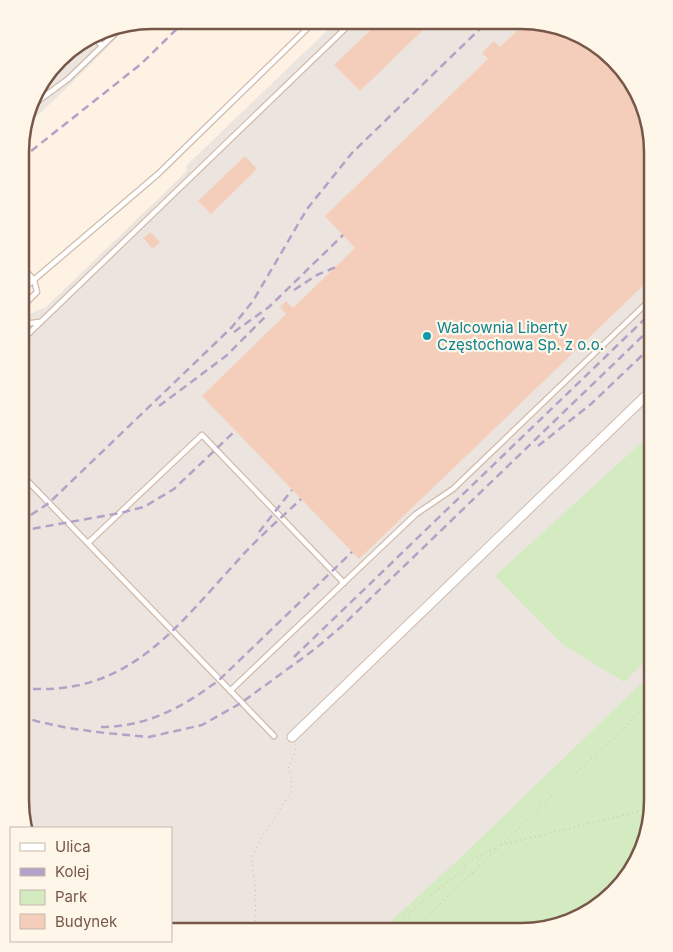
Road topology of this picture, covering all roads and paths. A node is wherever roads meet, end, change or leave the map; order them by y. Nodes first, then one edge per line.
1 (307, 29) edge
2 (345, 29) edge
3 (114, 34) edge
4 (97, 41) edge
5 (102, 46) junction
6 (41, 99) edge
7 (29, 275) edge
8 (34, 280) junction
9 (29, 284) edge
10 (29, 299) edge
11 (644, 306) edge
12 (42, 321) junction
13 (29, 323) edge
14 (30, 332) edge
15 (644, 398) edge
16 (29, 482) edge
17 (88, 543) junction
18 (344, 583) junction
19 (230, 691) junction
20 (644, 707) edge
21 (274, 736) dead end
22 (292, 737) joint
23 (644, 810) edge
24 (500, 845) junction
25 (256, 923) edge
26 (399, 923) edge
27 (420, 923) edge

1 - 8 lane
2 - 12 lane
3 - 5 lane
4 - 5 lane
5 - 6 lane
7 - 8 lane
8 - 9 lane
8 - 10 lane
11 - 18 lane
12 - 13 lane
12 - 14 lane
15 - 22 street
16 - 17 lane
17 - 18 lane
17 - 19 lane
18 - 19 lane
19 - 21 lane
20 - 24 path
22 - 25 path
23 - 24 path
24 - 26 path
24 - 27 path

